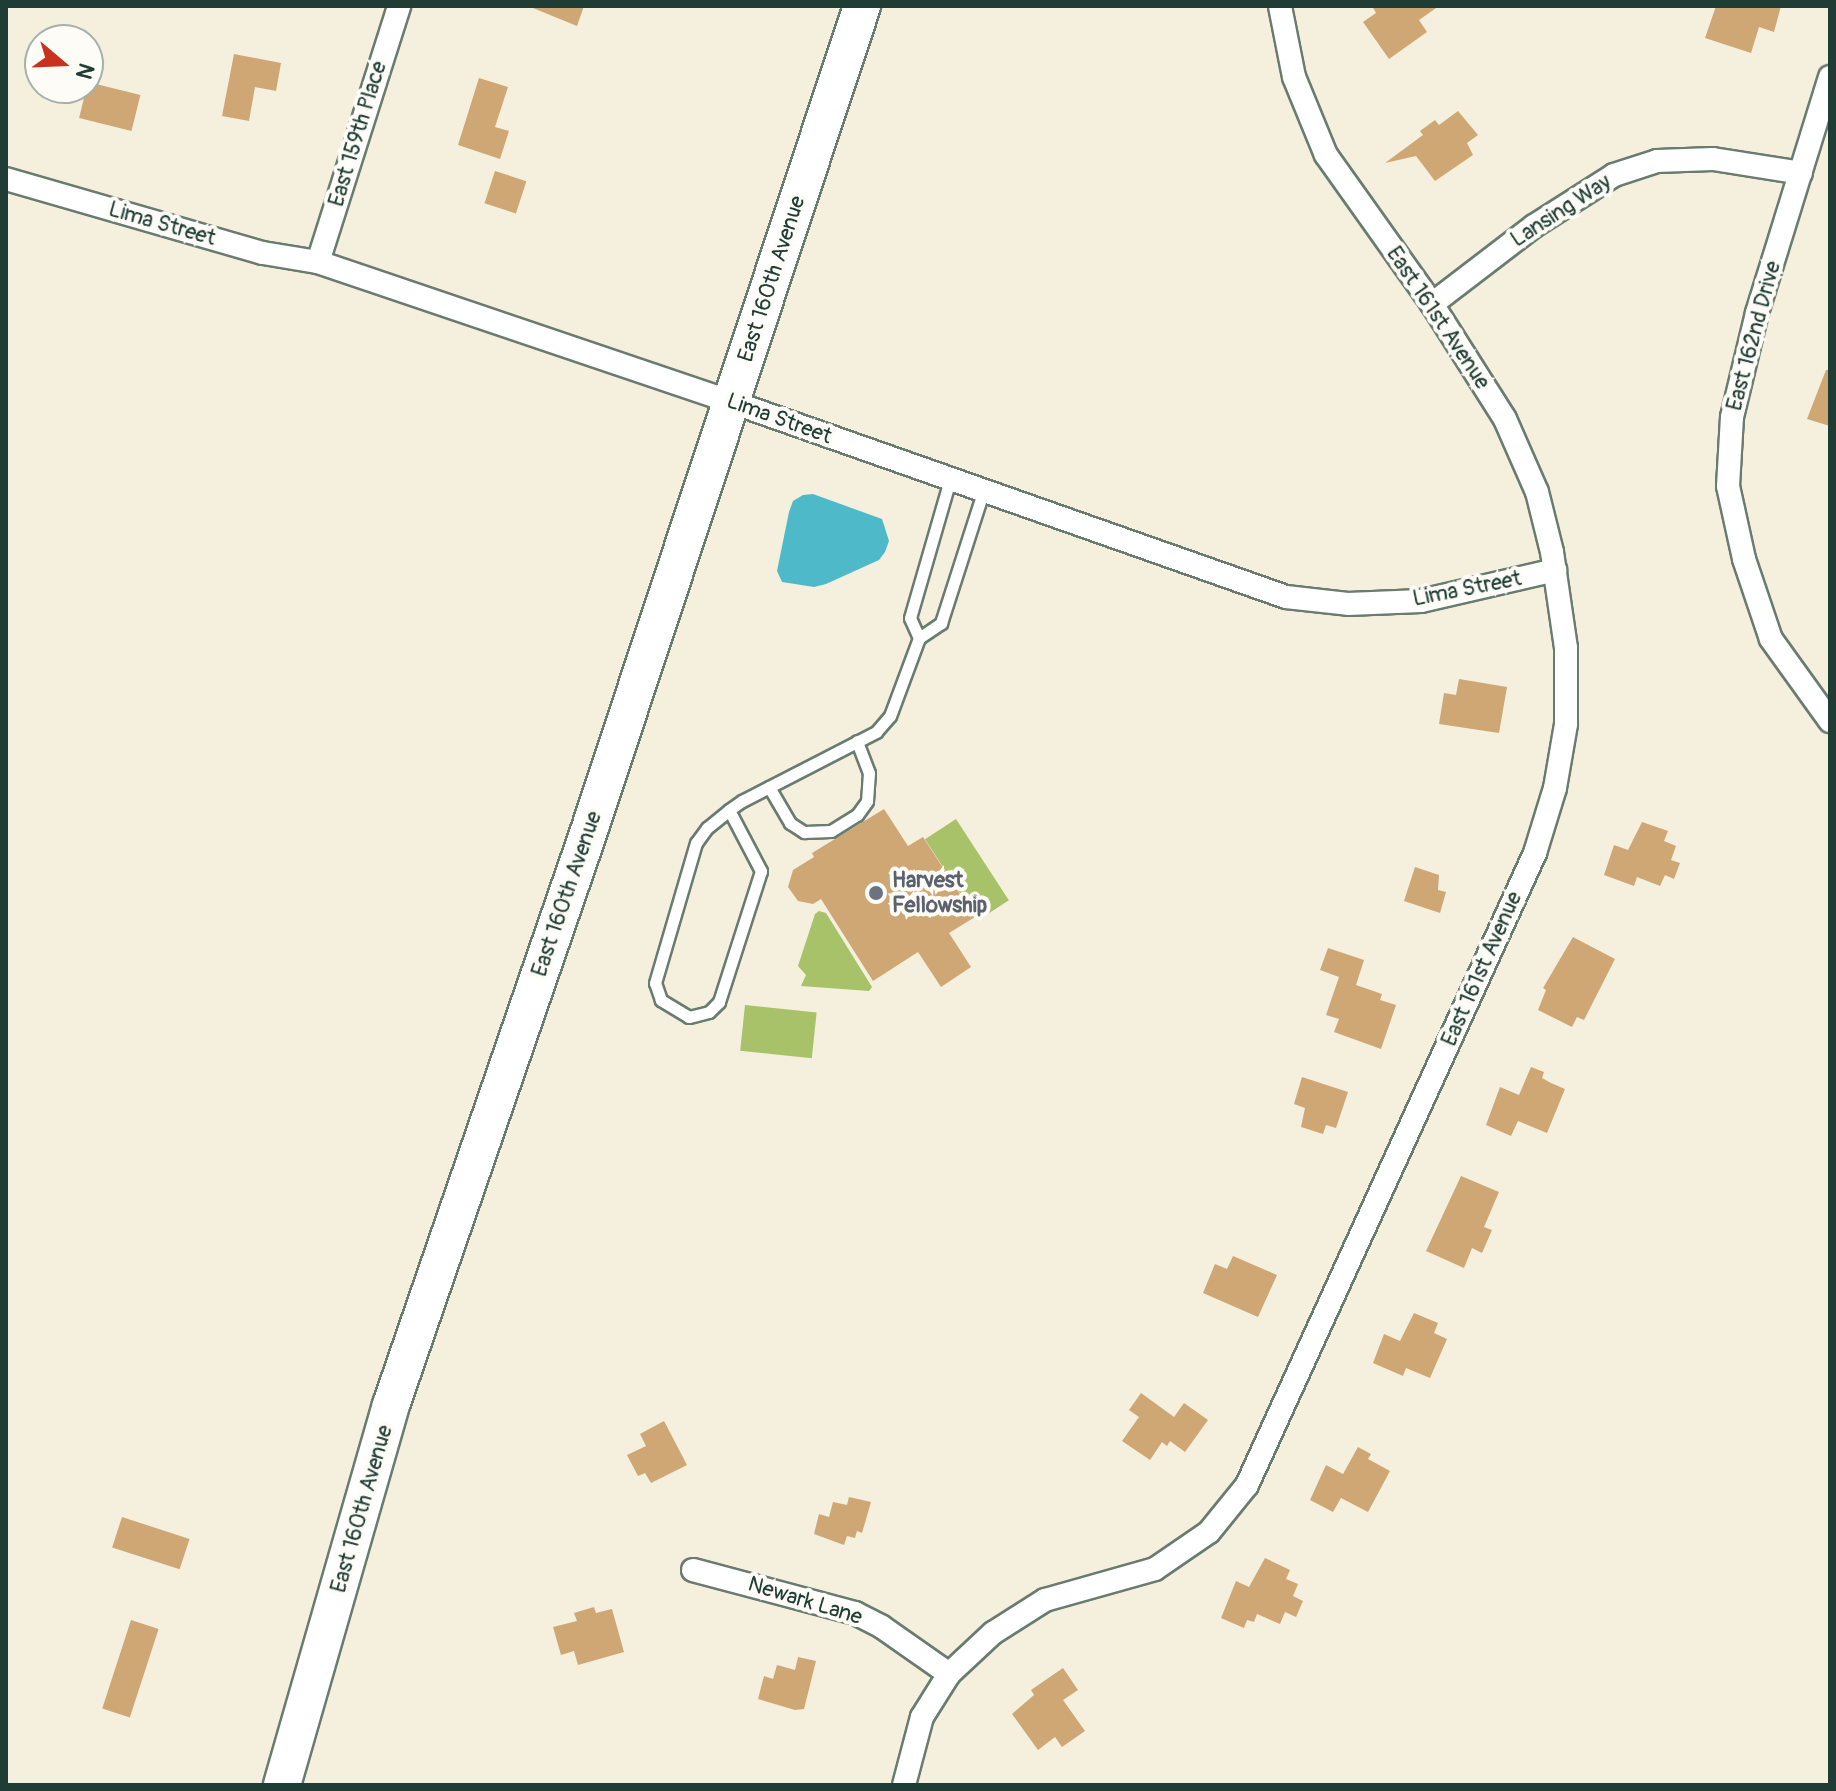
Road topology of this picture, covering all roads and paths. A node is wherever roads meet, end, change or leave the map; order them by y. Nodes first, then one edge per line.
1 (399, 6) edge
2 (862, 6) edge
3 (1280, 6) edge
4 (1830, 77) edge
5 (1801, 173) junction
6 (6, 179) edge
7 (318, 262) junction
8 (1432, 304) junction
9 (732, 402) junction
10 (950, 479) junction
11 (983, 492) junction
12 (1555, 570) junction
13 (919, 638) junction
14 (1830, 721) edge
15 (857, 741) junction
16 (769, 787) junction
17 (729, 810) junction
18 (693, 1570) dead end
19 (949, 1674) junction
20 (282, 1785) edge
21 (904, 1785) edge

1 - 7 street, East 159th Place
2 - 9 main road, East 160th Avenue
3 - 8 street, East 161st Avenue
4 - 5 street, East 162nd Drive
5 - 8 street, Lansing Way
5 - 14 street, East 162nd Drive
6 - 7 street, Lima Street
7 - 9 street, Lima Street
8 - 12 street, East 161st Avenue
9 - 10 street, Lima Street
9 - 20 main road, East 160th Avenue
10 - 11 street, Lima Street
10 - 13 lane
11 - 12 street, Lima Street
11 - 13 lane
12 - 19 street, East 161st Avenue
13 - 15 lane
15 - 16 lane
15 - 16 lane
16 - 17 lane
17 - 17 lane
18 - 19 street, Newark Lane
19 - 21 street, East 161st Avenue

